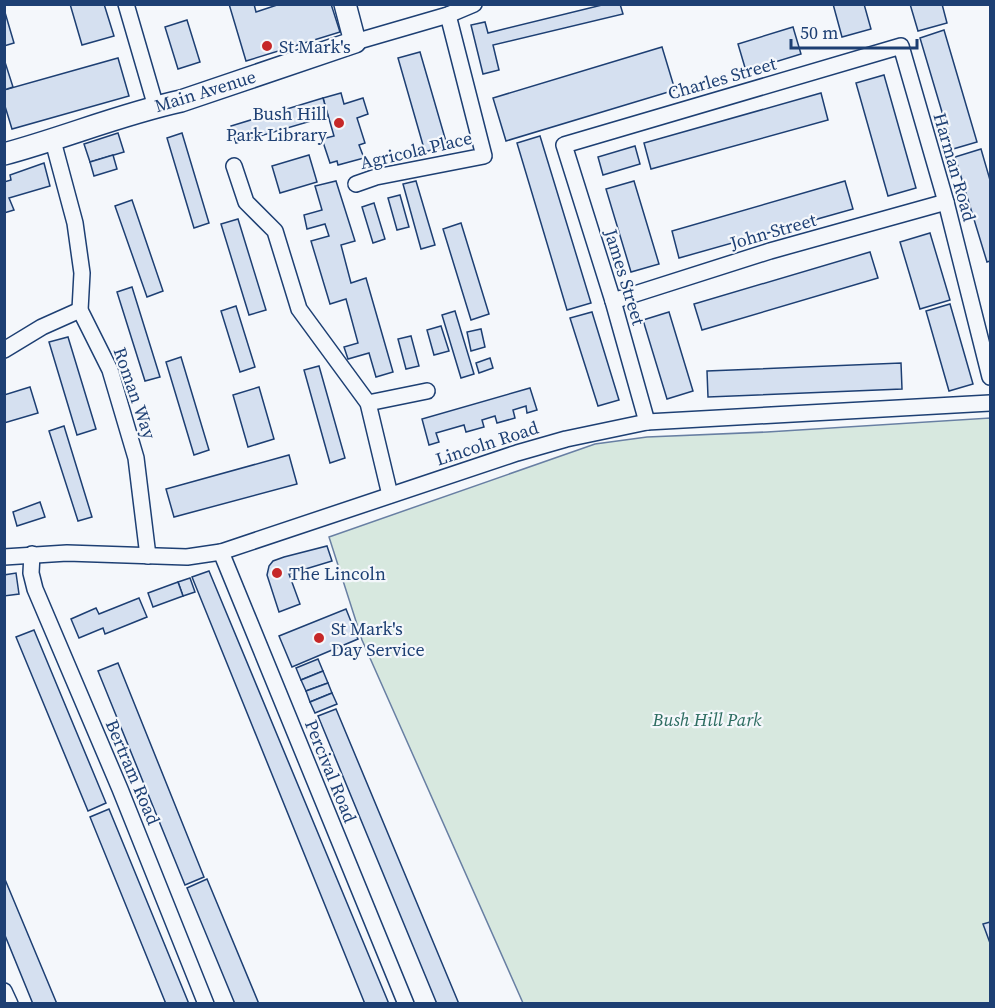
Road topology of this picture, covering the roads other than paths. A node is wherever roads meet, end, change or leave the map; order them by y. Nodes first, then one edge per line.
1 (126, 4) edge
2 (345, 4) edge
3 (474, 4) edge
4 (447, 15) junction
5 (355, 42) junction
6 (892, 49) joint
7 (156, 107) junction
8 (53, 141) junction
9 (564, 145) joint
10 (4, 154) edge
11 (234, 166) dead end
12 (356, 184) dead end
13 (946, 202) junction
14 (613, 301) junction
15 (80, 310) junction
16 (4, 350) edge
17 (990, 377) edge
18 (427, 391) dead end
19 (368, 403) junction
20 (990, 403) edge
21 (647, 422) junction
22 (390, 495) junction
23 (221, 552) junction
24 (32, 554) junction
25 (148, 556) junction
26 (4, 557) edge
27 (4, 991) edge
28 (10, 1004) edge
29 (206, 1004) edge
30 (405, 1004) edge

1 - 7 street
2 - 5 street
3 - 4 street, Main Avenue
4 - 5 street, Main Avenue
4 - 12 street, Agricola Place
5 - 7 street, Main Avenue
6 - 9 street, Charles Street
6 - 13 street, Harman Road
7 - 8 street, Main Avenue
8 - 10 street, Main Avenue
8 - 15 street, Roman Way
9 - 14 street, James Street
11 - 19 street
13 - 14 street, John Street
13 - 17 street, Harman Road
14 - 21 street, James Street
15 - 16 street
15 - 25 street, Roman Way
18 - 19 street
19 - 22 street
20 - 21 street, Lincoln Road
21 - 22 street, Lincoln Road
22 - 23 street, Lincoln Road
23 - 25 street, Lincoln Road
23 - 30 street, Percival Road
24 - 25 street, Lincoln Road
24 - 26 street, Lincoln Road
24 - 29 street, Bertram Road
27 - 28 street

